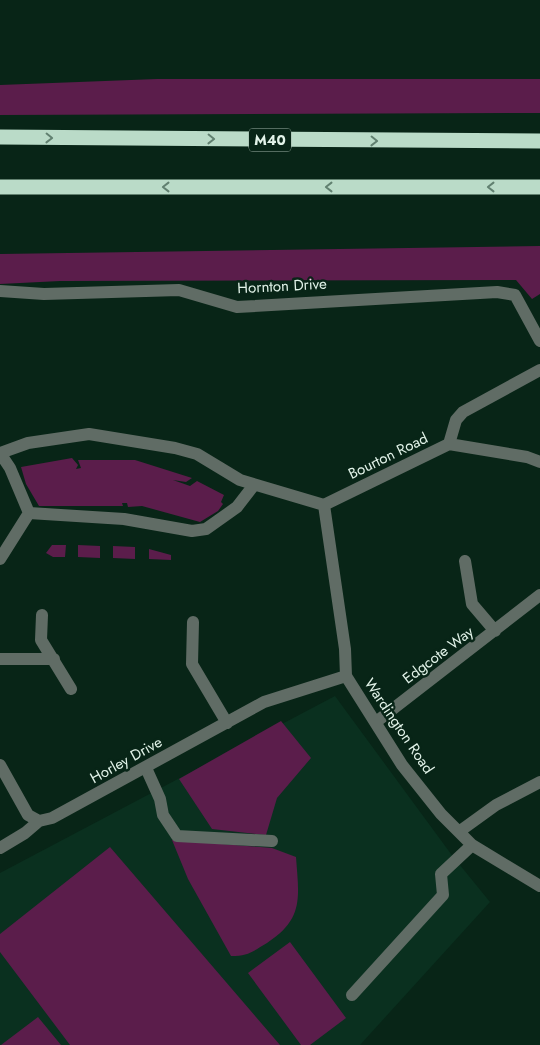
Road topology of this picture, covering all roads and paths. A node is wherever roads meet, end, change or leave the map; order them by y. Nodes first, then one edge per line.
1 (0, 137) edge
2 (540, 142) edge
3 (0, 187) edge
4 (540, 187) edge
5 (0, 291) edge
6 (540, 340) edge
7 (540, 370) edge
8 (449, 444) junction
9 (0, 453) edge
10 (540, 462) edge
11 (254, 485) junction
12 (324, 505) junction
13 (29, 513) junction
14 (0, 559) edge
15 (465, 561) dead end
16 (540, 595) edge
17 (42, 616) dead end
18 (193, 622) dead end
19 (495, 631) junction
20 (0, 659) edge
21 (54, 659) junction
22 (346, 676) junction
23 (71, 688) dead end
24 (227, 722) junction
25 (376, 722) junction
26 (0, 764) edge
27 (146, 768) junction
28 (540, 782) edge
29 (39, 821) junction
30 (460, 831) junction
31 (272, 841) dead end
32 (472, 845) junction
33 (0, 848) edge
34 (540, 886) edge
35 (352, 995) dead end

1 -> 2 highway, M40
4 -> 3 highway
5 - 6 street, Hornton Drive
7 - 8 street
8 - 10 street, Bourton Road
8 - 12 street, Bourton Road
9 - 11 street
9 - 13 street
11 - 12 street
11 - 13 street
12 - 22 street, Wardington Road
13 - 14 street
15 - 19 street, Edgcote Way
16 - 19 street, Edgcote Way
17 - 21 street
18 - 24 street
19 - 25 street, Edgcote Way
20 - 21 street
21 - 23 street
22 - 24 street, Horley Drive
22 - 25 street, Wardington Road
24 - 27 street, Horley Drive
25 - 30 street, Wardington Road
26 - 29 street
27 - 29 street, Horley Drive
27 - 31 street
28 - 30 street
29 - 33 street, Horley Drive
30 - 32 street, Wardington Road
32 - 34 street, Wardington Road
32 - 35 street

